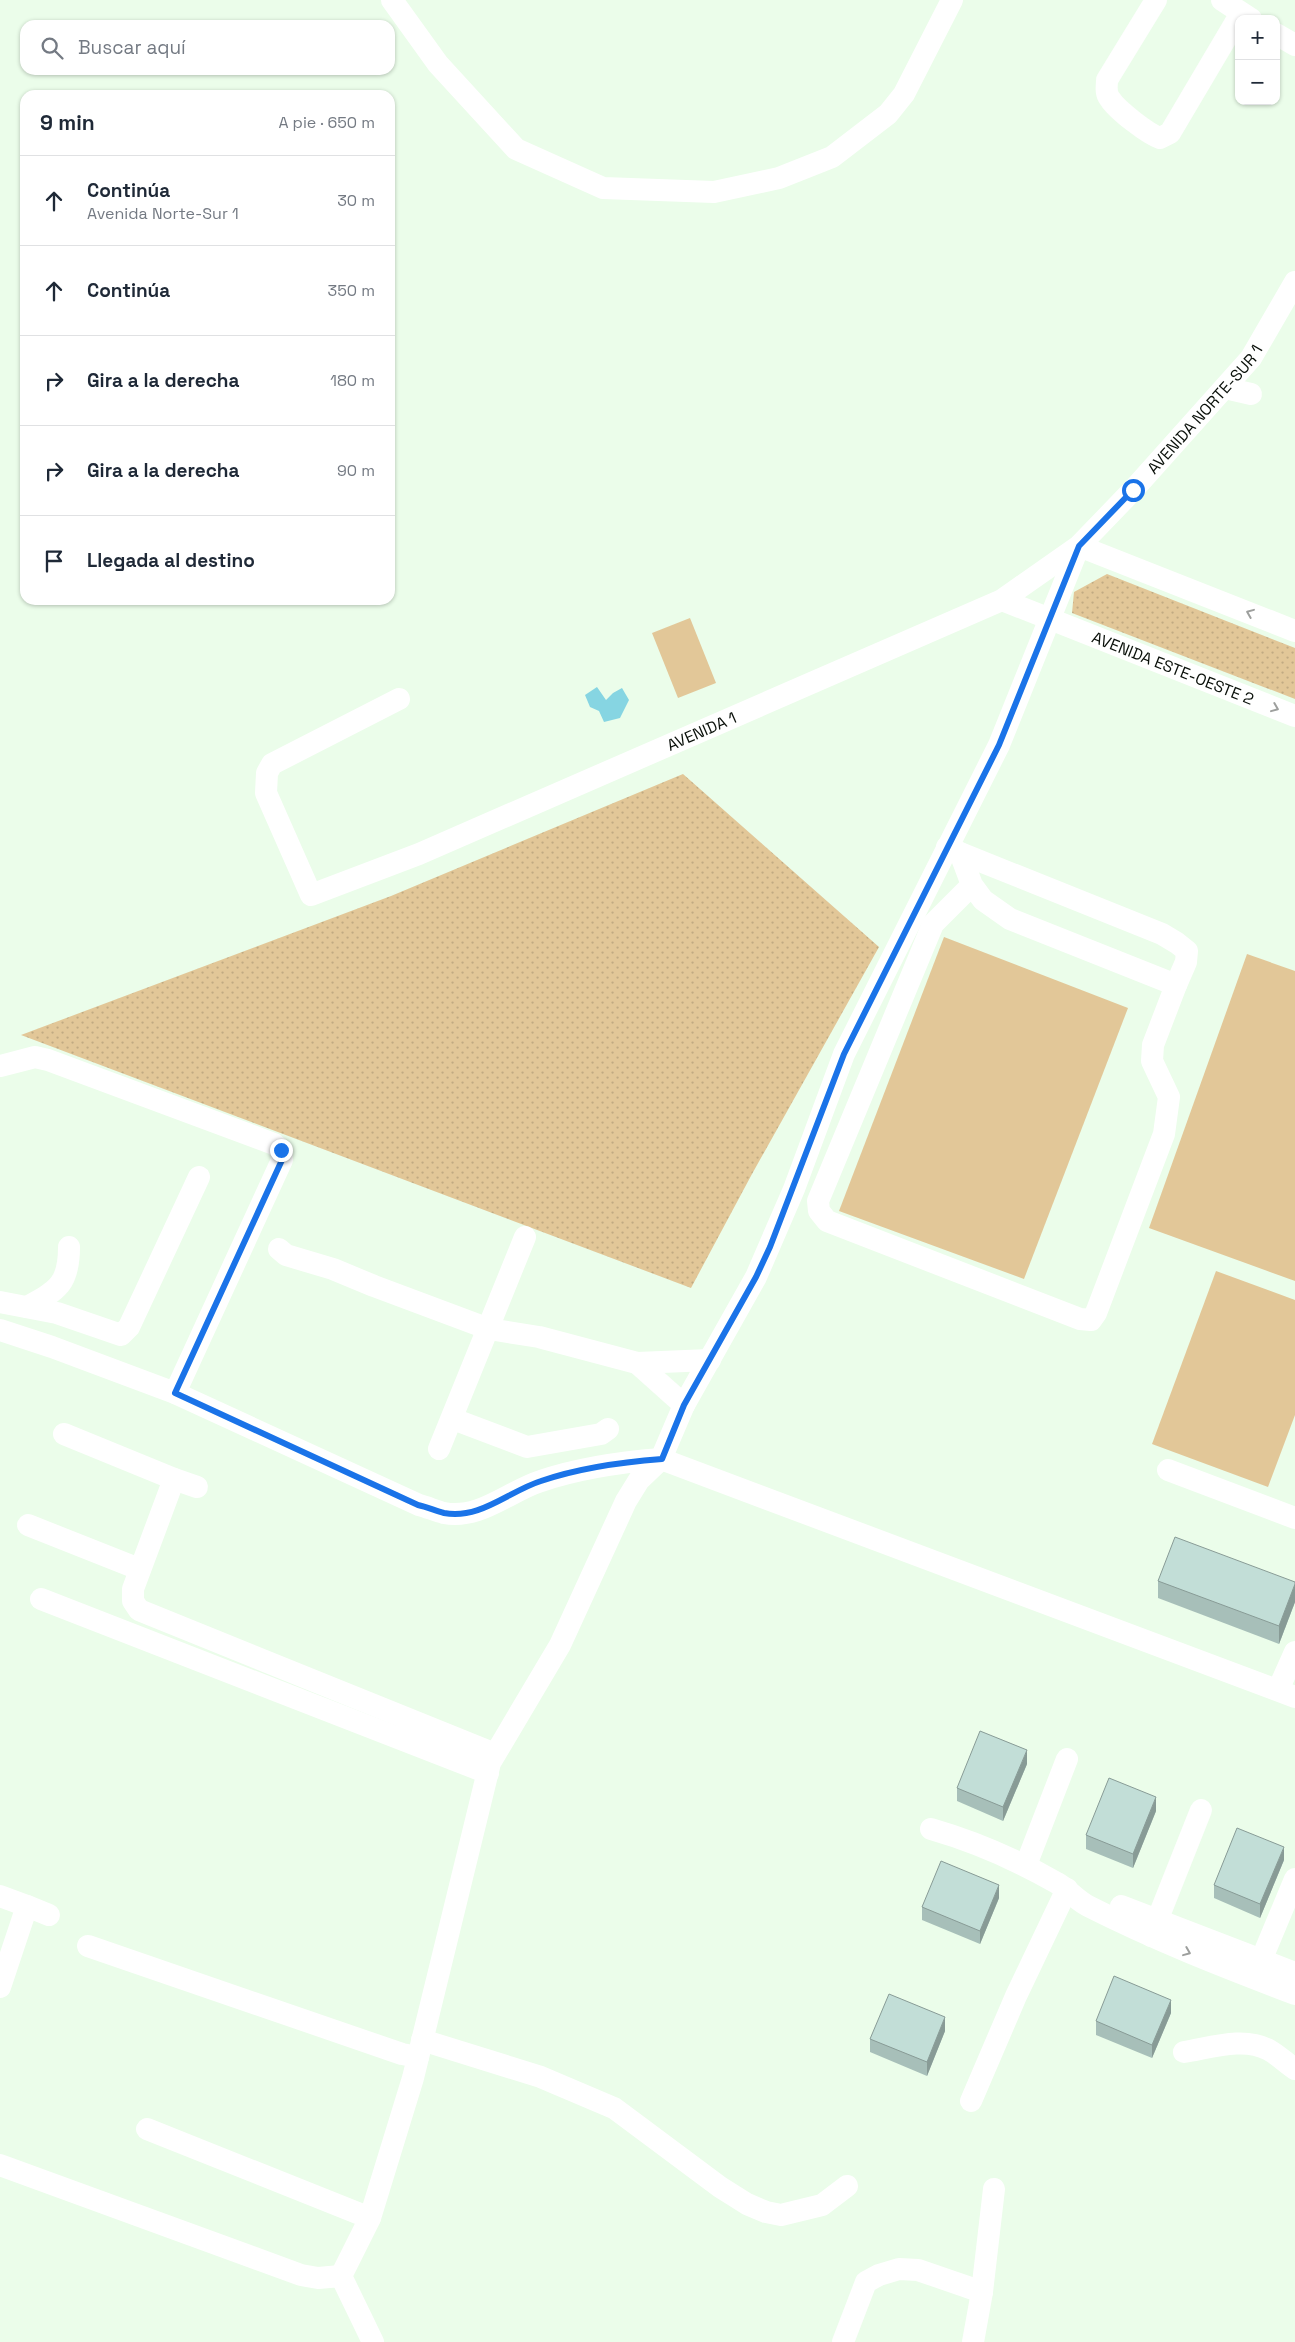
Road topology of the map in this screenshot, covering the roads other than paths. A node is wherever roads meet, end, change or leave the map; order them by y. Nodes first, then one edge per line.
1 (392, 0) edge
2 (952, 0) edge
3 (1156, 0) edge
4 (1222, 0) edge
5 (1244, 15) edge
6 (1235, 33) edge
7 (1280, 36) edge
8 (1295, 45) edge
9 (1295, 282) edge
10 (1225, 388) junction
11 (1251, 394) dead end
12 (1079, 546) junction
13 (1002, 600) junction
14 (1051, 618) junction
15 (1295, 631) edge
16 (399, 699) dead end
17 (1295, 716) edge
18 (953, 850) junction
19 (972, 884) junction
20 (1176, 985) junction
21 (0, 1066) edge
22 (199, 1177) dead end
23 (525, 1236) dead end
24 (69, 1247) dead end
25 (279, 1249) dead end
26 (0, 1302) edge
27 (27, 1307) junction
28 (489, 1329) junction
29 (0, 1330) edge
30 (710, 1360) junction
31 (637, 1363) junction
32 (175, 1393) junction
33 (684, 1405) junction
34 (453, 1419) junction
35 (608, 1429) dead end
36 (64, 1434) dead end
37 (439, 1449) dead end
38 (662, 1459) junction
39 (1168, 1470) dead end
40 (174, 1478) junction
41 (197, 1487) dead end
42 (1295, 1518) edge
43 (28, 1525) dead end
44 (139, 1569) junction
45 (41, 1599) dead end
46 (1295, 1652) edge
47 (1286, 1693) edge
48 (1067, 1759) dead end
49 (491, 1763) junction
50 (1201, 1810) dead end
51 (931, 1829) dead end
52 (1026, 1865) junction
53 (1295, 1879) edge
54 (1067, 1889) junction
55 (0, 1896) edge
56 (27, 1906) junction
57 (49, 1915) dead end
58 (1154, 1929) junction
59 (88, 1946) dead end
60 (1257, 1970) junction
61 (1295, 1973) edge
62 (0, 1987) edge
63 (1295, 1994) edge
64 (420, 2049) junction
65 (1184, 2052) dead end
66 (1295, 2069) edge
67 (971, 2102) dead end
68 (148, 2129) dead end
69 (0, 2166) edge
70 (847, 2186) dead end
71 (994, 2189) dead end
72 (370, 2218) junction
73 (341, 2276) junction
74 (982, 2292) junction
75 (373, 2342) edge
76 (843, 2342) edge
77 (974, 2342) edge

1 - 2 street
3 - 6 street
4 - 5 street
7 - 8 street
9 - 10 street, AVENIDA NORTE-SUR 1
10 - 11 street
10 - 12 street, AVENIDA NORTE-SUR 1
12 - 13 street, AVENIDA 1
12 - 14 street
15 -> 12 street
13 - 14 street, AVENIDA ESTE-OESTE 2
13 - 16 street, AVENIDA 1
14 -> 17 street, AVENIDA ESTE-OESTE 2
14 - 18 street
18 - 19 street
18 - 20 street
18 - 30 street
19 - 20 street
19 - 20 street
21 - 32 street
22 - 27 street
23 - 28 street
24 - 27 street
25 - 28 street
26 - 27 street
28 - 31 street
28 - 34 street
29 - 32 street
30 - 31 street
30 - 33 street
31 - 33 street
32 - 38 street
33 - 38 street
34 - 35 street
34 - 37 street
36 - 40 street
38 - 47 street
38 - 49 street
39 - 42 street
40 - 41 street
40 - 44 street
43 - 44 street
44 - 49 street
45 - 49 street
46 - 47 street
48 - 52 street
49 - 64 street
50 - 58 street
51 - 52 street
52 - 54 street
53 - 60 street
54 - 58 street
54 - 67 street
55 - 56 street
56 - 57 street
56 - 62 street
58 - 60 street
59 - 64 street
60 - 61 street
60 - 63 street
64 - 70 street
64 - 72 street
65 - 66 street
68 - 72 street
69 - 73 street
71 - 74 street
72 - 73 street
73 - 75 street
74 - 76 street
74 - 77 street

